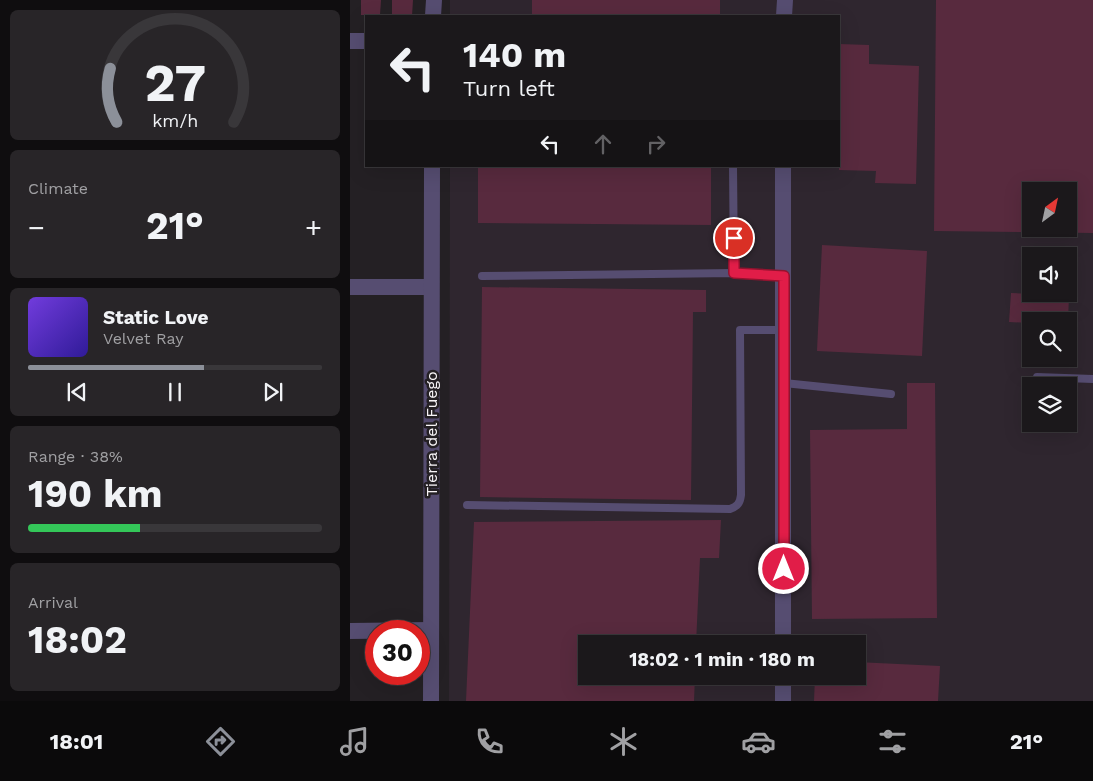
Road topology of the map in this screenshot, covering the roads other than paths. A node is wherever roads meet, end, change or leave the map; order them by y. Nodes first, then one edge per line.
1 (434, 0) edge
2 (785, 0) edge
3 (433, 15) edge
4 (784, 15) edge
5 (350, 41) edge
6 (365, 41) edge
7 (432, 167) edge
8 (733, 167) edge
9 (783, 167) edge
10 (734, 273) junction
11 (482, 276) dead end
12 (784, 276) junction
13 (350, 287) edge
14 (431, 287) junction
15 (784, 330) junction
16 (1077, 378) edge
17 (1093, 379) edge
18 (784, 382) junction
19 (891, 394) dead end
20 (467, 505) dead end
21 (431, 630) junction
22 (350, 631) edge
23 (783, 635) edge
24 (783, 685) edge
25 (431, 701) edge
26 (783, 701) edge

1 - 3 street
2 - 4 street
5 - 6 street
7 - 14 street, Tierra del Fuego
8 - 10 lane
9 - 12 street
10 - 11 lane
10 - 12 lane
12 - 15 street
13 - 14 street
14 - 21 street, Tierra del Fuego
15 - 18 street
15 - 20 lane
16 - 17 lane
18 - 19 lane
18 - 23 street
21 - 22 street
21 - 25 street, Tierra del Fuego
24 - 26 street

